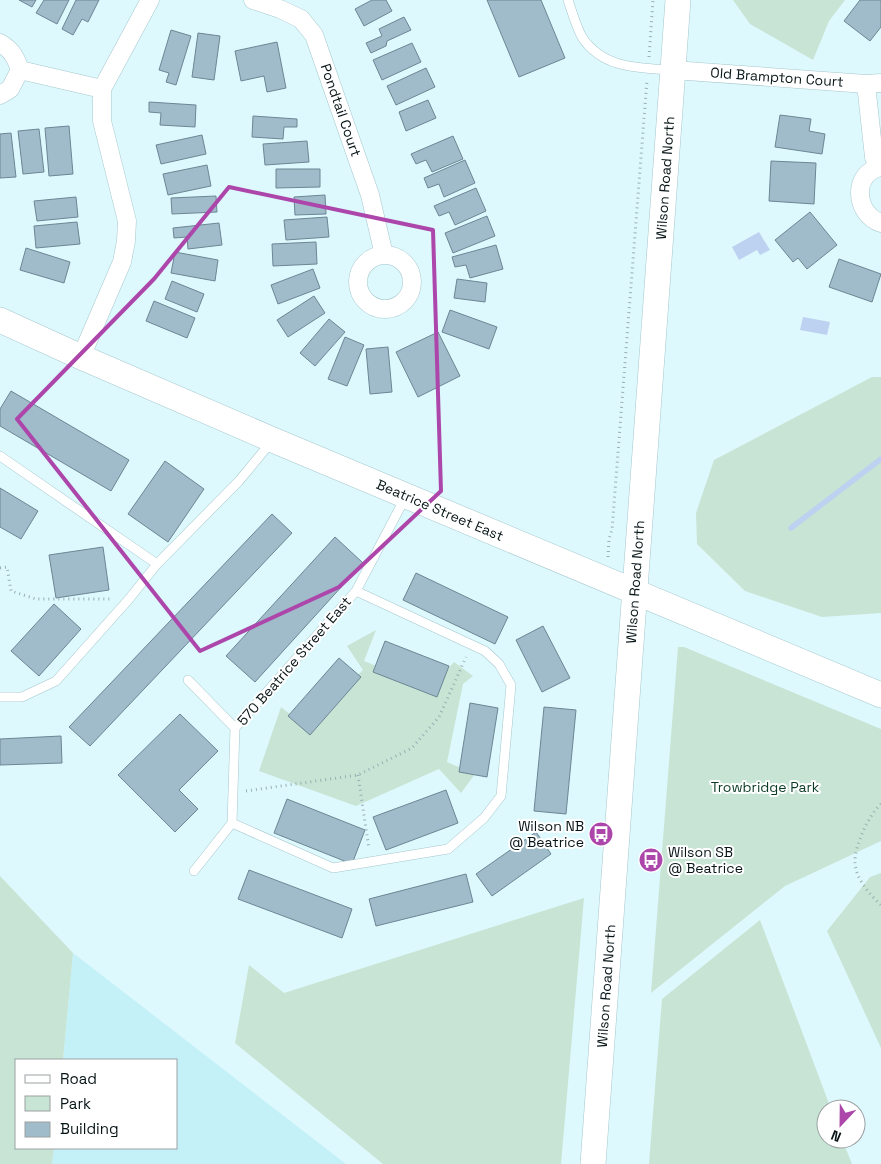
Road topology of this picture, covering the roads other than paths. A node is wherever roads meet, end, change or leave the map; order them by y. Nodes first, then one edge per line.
1 (150, 0) edge
2 (254, 0) edge
3 (568, 0) edge
4 (678, 0) edge
5 (0, 43) edge
6 (20, 70) junction
7 (673, 70) junction
8 (874, 84) edge
9 (102, 89) junction
10 (0, 95) edge
11 (879, 167) edge
12 (881, 223) edge
13 (384, 255) dead end
14 (0, 320) edge
15 (82, 357) junction
16 (273, 440) junction
17 (0, 456) edge
18 (406, 496) junction
19 (157, 564) junction
20 (356, 592) junction
21 (635, 592) junction
22 (188, 680) dead end
23 (881, 695) edge
24 (0, 696) edge
25 (235, 728) junction
26 (232, 823) junction
27 (194, 871) dead end
28 (593, 1164) edge

1 - 9 street
2 - 13 street, Pondtail Court
3 - 7 lane
4 - 7 main road, Wilson Road North
5 - 6 street
6 - 9 street
6 - 10 street
7 - 8 street, Old Brampton Court
7 - 21 main road, Wilson Road North
8 - 11 street
9 - 15 street
11 - 12 street
14 - 15 main road, Beatrice Street East
15 - 16 main road, Beatrice Street East
16 - 18 main road, Beatrice Street East
16 - 19 lane
17 - 19 lane
18 - 20 lane, 570 Beatrice Street East
18 - 21 main road, Beatrice Street East
19 - 24 lane
20 - 25 lane, 570 Beatrice Street East
20 - 26 lane, 570 Beatrice Street East
21 - 23 main road, Beatrice Street East
21 - 28 main road, Wilson Road North
22 - 25 lane
25 - 26 lane, 570 Beatrice Street East
26 - 27 lane

